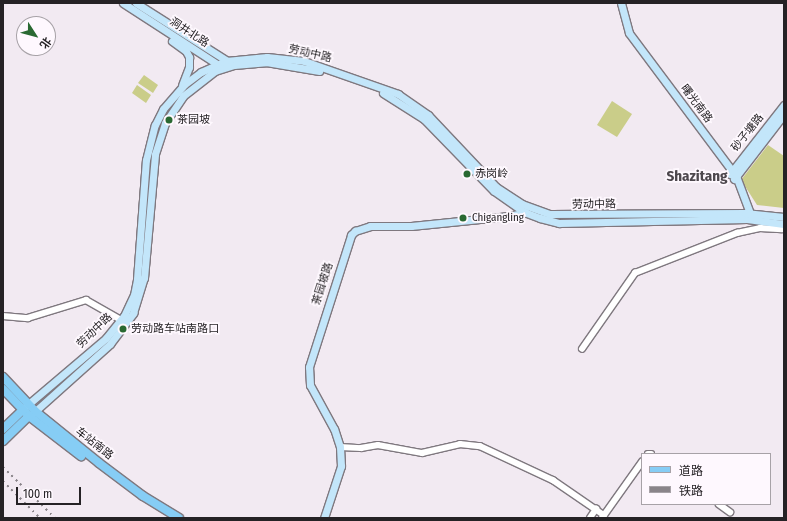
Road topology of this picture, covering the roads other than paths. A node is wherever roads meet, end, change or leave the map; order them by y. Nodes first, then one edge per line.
1 (123, 3) edge
2 (136, 3) edge
3 (616, 3) edge
4 (621, 3) edge
5 (162, 29) junction
6 (226, 61) junction
7 (217, 64) junction
8 (234, 65) junction
9 (224, 68) junction
10 (179, 91) junction
11 (784, 105) edge
12 (784, 114) edge
13 (732, 176) junction
14 (536, 211) junction
15 (524, 212) junction
16 (749, 216) junction
17 (784, 217) edge
18 (783, 227) edge
19 (3, 316) edge
20 (124, 322) junction
21 (582, 349) dead end
22 (5, 383) edge
23 (26, 407) junction
24 (32, 414) junction
25 (3, 429) edge
26 (3, 441) edge
27 (340, 446) junction
28 (641, 463) edge
29 (720, 505) edge
30 (596, 509) junction
31 (730, 512) dead end
32 (603, 516) edge
33 (168, 518) edge
34 (179, 518) edge
35 (324, 518) edge
36 (590, 518) edge

1 - 5 main road, 洞井北路
2 - 6 main road, 洞井北路
3 - 13 main road, 曙光南路
4 - 13 main road, 曙光南路
5 - 7 main road, 洞井北路
5 - 10 main road
6 - 7 main road, 劳动中路
6 - 8 main road, 洞井北路
6 - 14 main road, 劳动中路
7 - 9 main road, 洞井北路
7 - 10 main road, 劳动中路
8 - 9 main road, 劳动中路
8 - 15 main road, 劳动中路
9 - 20 main road, 劳动中路
10 - 20 main road, 劳动中路
11 - 13 main road, 砂子塘路
12 - 13 main road, 砂子塘路
13 - 16 main road, 曙光南路
14 - 15 main road, 茶园坡路
14 - 16 main road, 劳动中路
15 - 16 main road, 劳动中路
15 - 27 main road, 茶园坡路
16 - 17 main road, 劳动中路
16 - 18 main road, 劳动中路
18 - 21 street
19 - 20 street
20 - 23 main road, 劳动中路
20 - 24 main road, 劳动中路
22 - 23 main road, 车站南路
23 - 24 main road, 车站南路
23 - 25 main road, 劳动中路
24 - 26 main road, 劳动中路
24 - 33 main road, 车站南路
24 - 34 main road, 车站南路
27 - 30 street
27 - 35 main road, 茶园坡路
28 - 32 street
29 - 31 street
30 - 32 street
30 - 36 street

